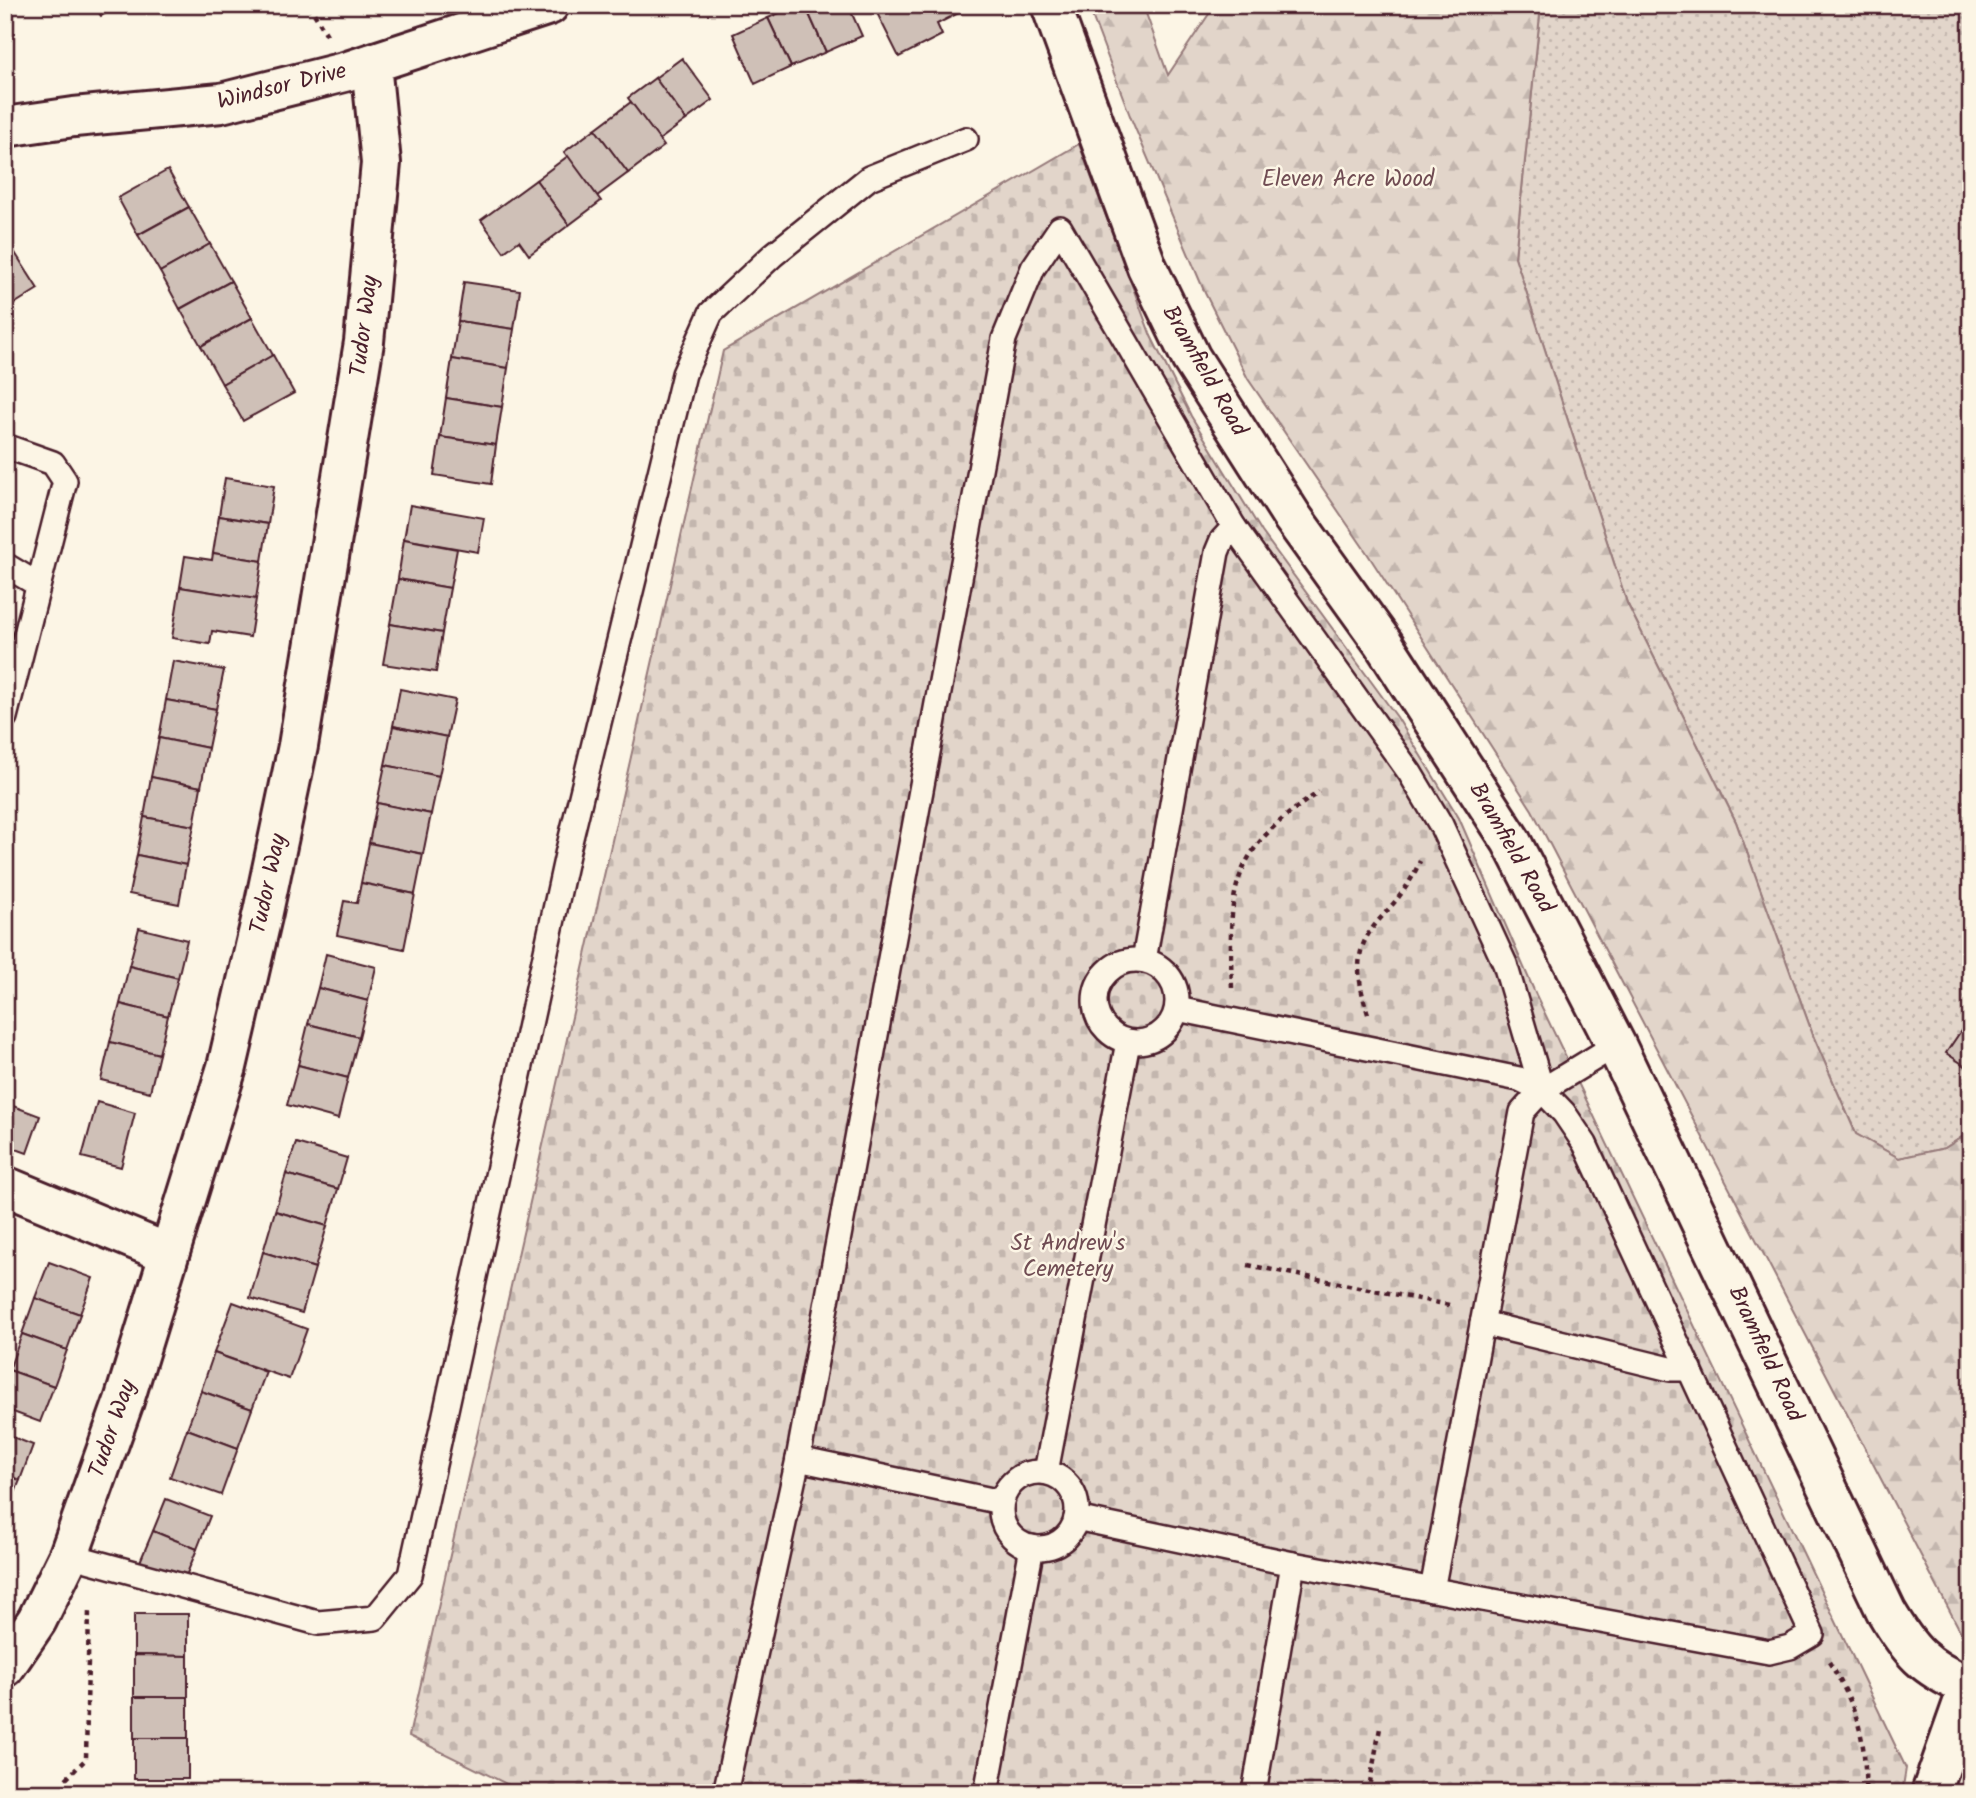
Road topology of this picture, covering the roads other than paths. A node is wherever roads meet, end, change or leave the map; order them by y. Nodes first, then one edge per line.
1 (549, 5) edge
2 (1051, 5) edge
3 (371, 64) junction
4 (5, 127) edge
5 (966, 139) dead end
6 (5, 446) edge
7 (1234, 527) junction
8 (5, 565) edge
9 (37, 584) junction
10 (5, 717) edge
11 (1144, 960) junction
12 (1177, 1009) junction
13 (1128, 1042) junction
14 (1616, 1045) junction
15 (1542, 1090) junction
16 (5, 1186) edge
17 (167, 1253) junction
18 (1483, 1317) junction
19 (1690, 1369) junction
20 (798, 1459) junction
21 (1046, 1472) junction
22 (1001, 1502) junction
23 (1076, 1518) junction
24 (1031, 1547) junction
25 (78, 1558) junction
26 (1293, 1564) junction
27 (1432, 1590) junction
28 (5, 1667) edge
29 (1969, 1683) edge
30 (725, 1793) edge
31 (986, 1793) edge
32 (1254, 1793) edge
33 (1931, 1793) edge

1 - 3 street, Windsor Drive
2 - 14 street, Bramfield Road
3 - 4 street, Windsor Drive
3 - 17 street, Tudor Way
5 - 25 lane
6 - 9 lane
7 - 11 lane
7 - 15 lane
7 - 20 lane
8 - 9 lane
9 - 10 lane
11 - 12 lane
11 - 13 lane
12 - 13 lane
12 - 15 lane
13 - 21 lane
14 - 15 lane
14 - 29 street, Bramfield Road
15 - 18 lane
15 - 19 lane
16 - 17 street
17 - 25 street, Tudor Way
18 - 19 lane
18 - 27 lane
19 - 27 lane
20 - 22 lane
20 - 30 lane
21 - 22 lane
21 - 23 lane
22 - 24 lane
23 - 24 lane
23 - 26 lane
24 - 31 lane
25 - 28 street, Tudor Way
26 - 27 lane
26 - 32 lane
29 - 33 street

